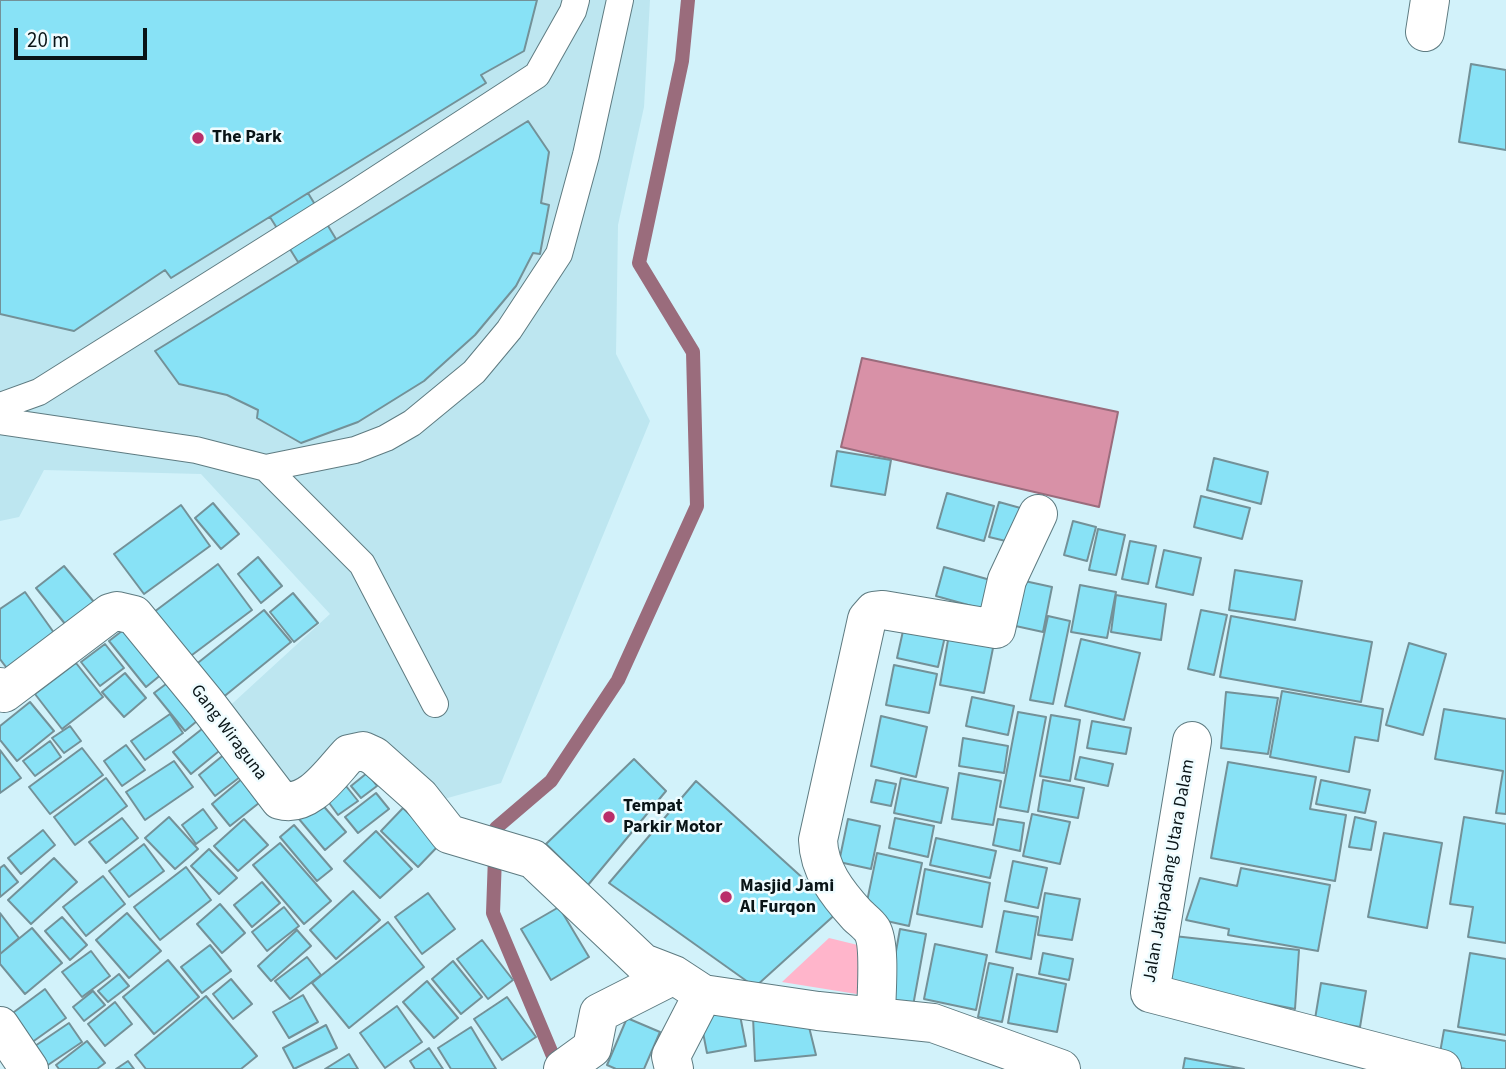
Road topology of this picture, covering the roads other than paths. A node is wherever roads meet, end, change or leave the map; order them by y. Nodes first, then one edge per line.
1 (576, 0) edge
2 (620, 0) edge
3 (0, 405) edge
4 (0, 421) edge
5 (266, 468) junction
6 (1038, 514) dead end
7 (1, 692) edge
8 (435, 704) dead end
9 (1192, 741) dead end
10 (689, 985) junction
11 (876, 1017) junction
12 (0, 1026) edge
13 (29, 1069) edge
14 (563, 1069) edge
15 (674, 1069) edge
16 (1061, 1069) edge
17 (1442, 1069) edge

1 - 3 lane
2 - 5 lane
4 - 5 lane
5 - 8 lane
6 - 11 street
7 - 10 street, Gang Wiraguna
9 - 17 street, Jalan Jatipadang Utara Dalam
10 - 11 street
10 - 14 street
10 - 15 street
11 - 16 street
12 - 13 street

